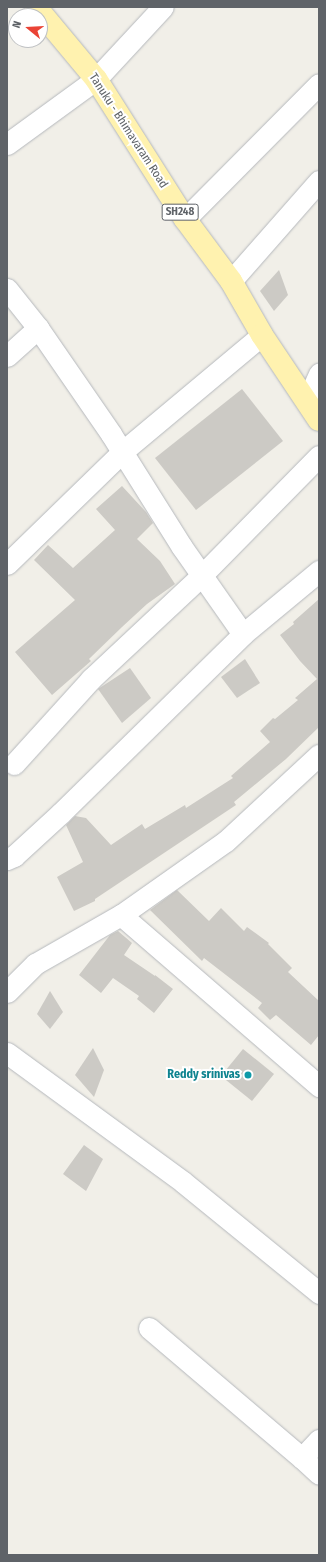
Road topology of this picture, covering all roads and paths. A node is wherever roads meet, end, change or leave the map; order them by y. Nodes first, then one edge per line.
1 (36, 7) edge
2 (163, 7) edge
3 (96, 79) junction
4 (319, 84) edge
5 (7, 144) edge
6 (319, 181) edge
7 (185, 219) junction
8 (231, 281) junction
9 (7, 289) edge
10 (38, 328) junction
11 (262, 335) junction
12 (7, 356) edge
13 (319, 374) edge
14 (306, 401) junction
15 (319, 420) edge
16 (122, 452) junction
17 (319, 456) edge
18 (7, 564) edge
19 (319, 571) edge
20 (202, 575) junction
21 (243, 634) junction
22 (319, 755) edge
23 (14, 764) dead end
24 (7, 859) edge
25 (121, 915) junction
26 (7, 992) edge
27 (7, 1054) edge
28 (319, 1086) edge
29 (319, 1293) edge
30 (149, 1328) dead end
31 (319, 1440) edge
32 (302, 1458) junction
33 (319, 1474) edge

1 - 3 main road, Tanuku - Bhimavaram Road / SH248
2 - 3 street
3 - 5 street
3 - 7 main road, Tanuku - Bhimavaram Road / SH248
4 - 7 street
6 - 8 street
7 - 8 main road, Tanuku - Bhimavaram Road / SH248
8 - 11 main road, Tanuku - Bhimavaram Road / SH248
9 - 10 street
10 - 12 street
10 - 16 street
11 - 14 main road, Tanuku - Bhimavaram Road / SH248
11 - 16 street
13 - 14 street
14 - 15 main road, Tanuku - Bhimavaram Road / SH248
16 - 18 street
16 - 20 street
17 - 20 street
19 - 21 street
20 - 21 street
20 - 23 street
21 - 24 street
22 - 25 street
25 - 26 street
25 - 28 street
27 - 29 street
30 - 32 street
31 - 32 street
32 - 33 street

